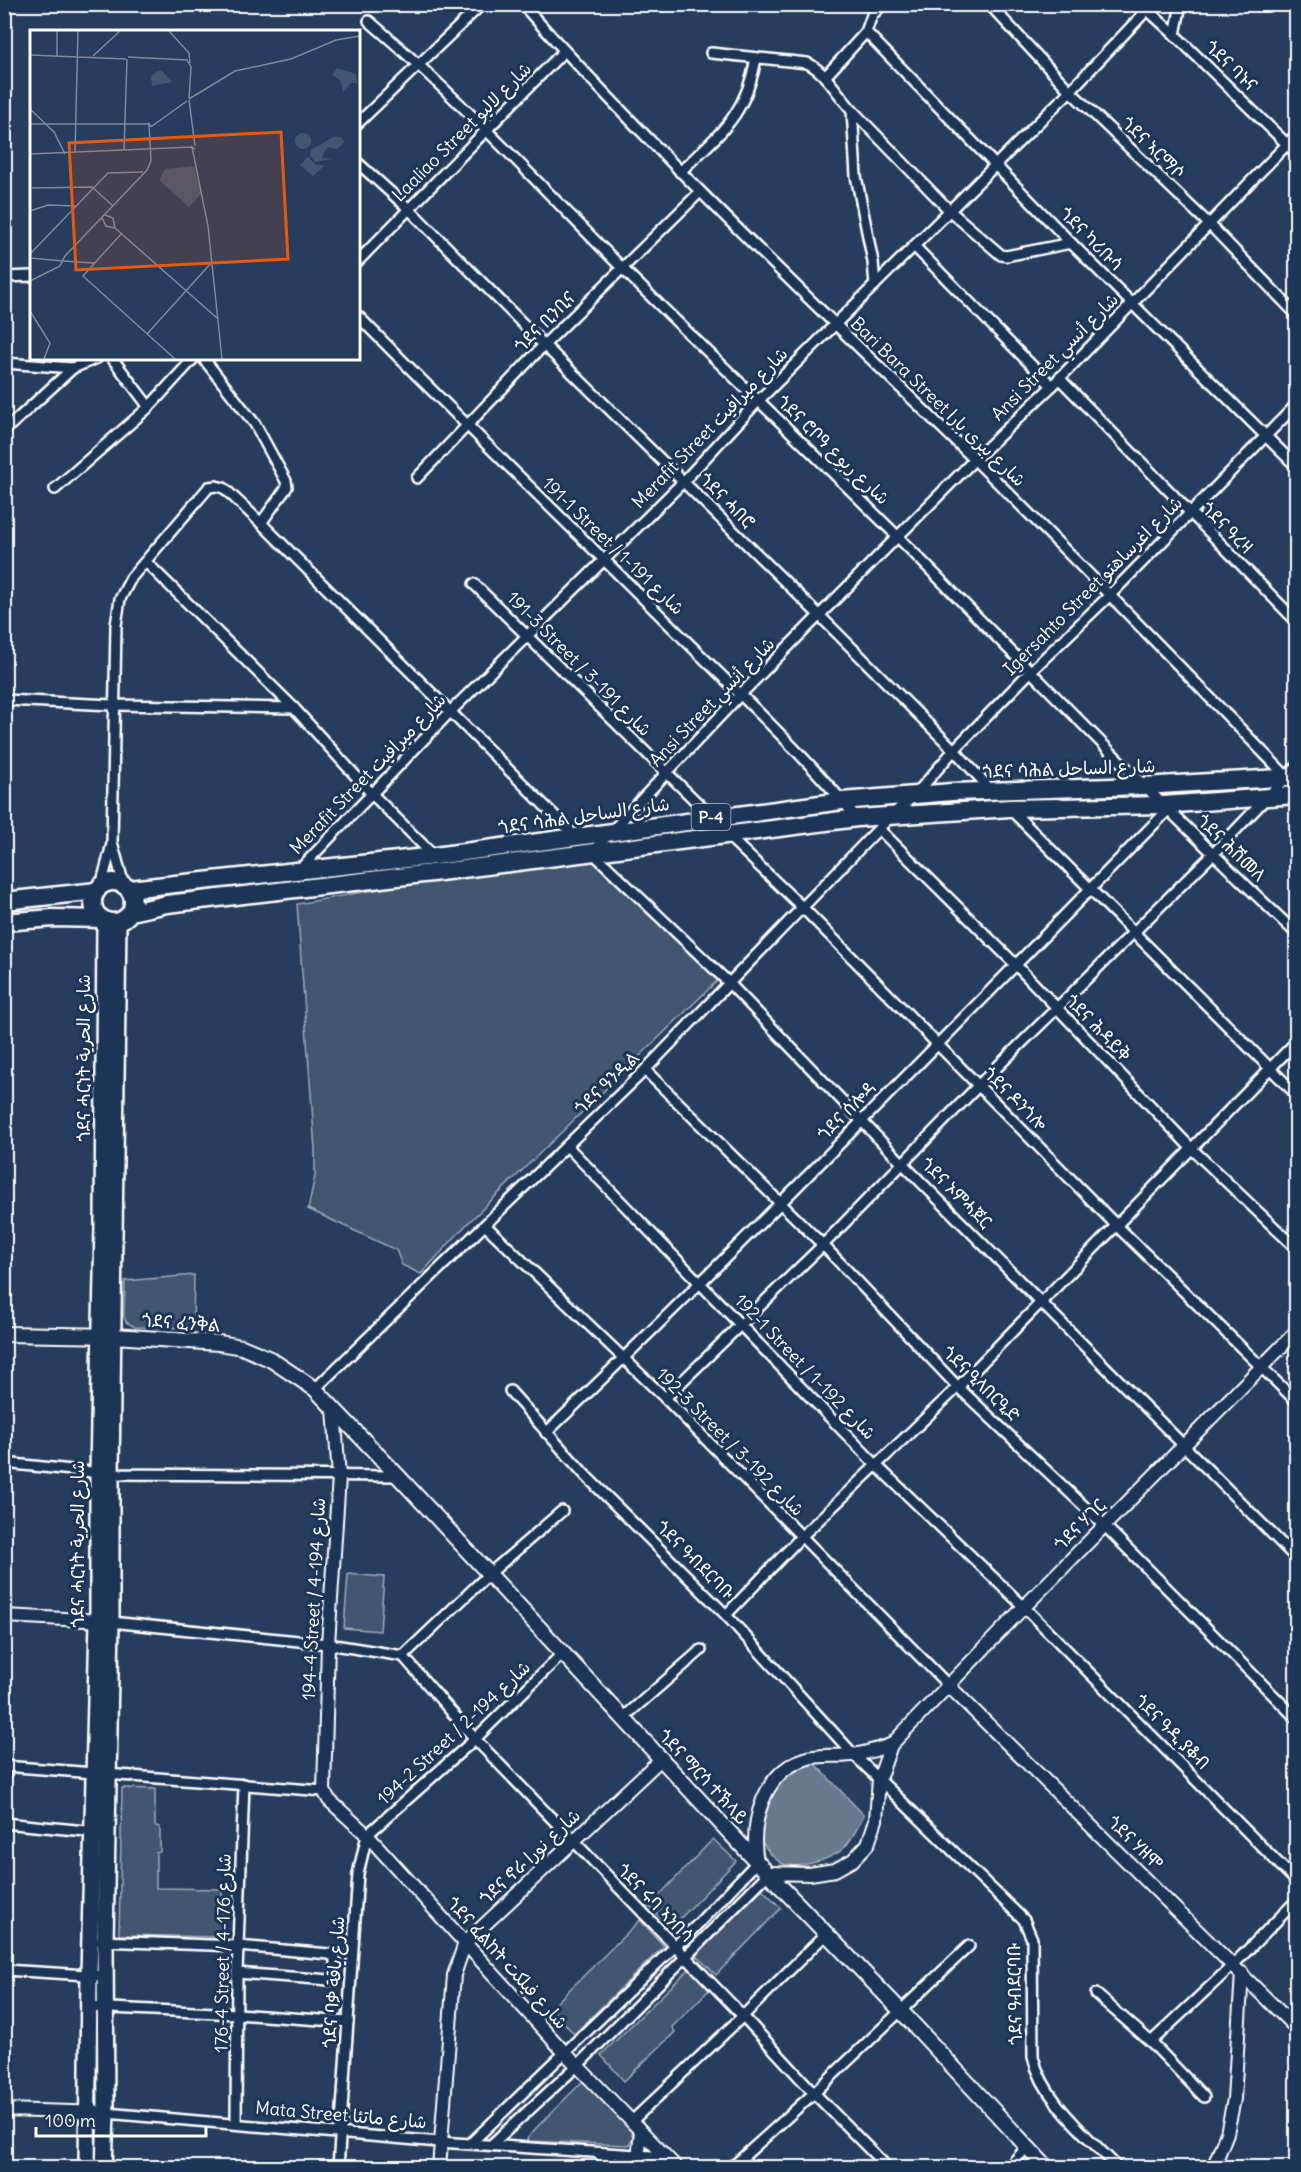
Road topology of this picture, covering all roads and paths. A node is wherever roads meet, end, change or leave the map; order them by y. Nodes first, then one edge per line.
1 (482, 4) edge
2 (522, 4) edge
3 (883, 4) edge
4 (989, 4) edge
5 (1181, 4) edge
6 (1144, 8) edge
7 (369, 21) dead end
8 (866, 32) junction
9 (1175, 35) junction
10 (564, 51) junction
11 (711, 53) dead end
12 (756, 58) junction
13 (419, 64) junction
14 (825, 76) junction
15 (1070, 91) junction
16 (852, 110) junction
17 (360, 121) edge
18 (488, 130) junction
19 (1296, 135) edge
20 (1287, 144) junction
21 (1296, 153) edge
22 (360, 165) edge
23 (996, 165) junction
24 (680, 172) junction
25 (700, 192) junction
26 (4, 204) edge
27 (409, 209) junction
28 (950, 211) junction
29 (1210, 225) junction
30 (1071, 243) junction
31 (914, 246) junction
32 (360, 259) edge
33 (4, 267) edge
34 (623, 268) junction
35 (30, 276) edge
36 (4, 277) edge
37 (875, 285) junction
38 (1133, 302) junction
39 (1296, 314) edge
40 (360, 318) edge
41 (835, 325) junction
42 (544, 345) junction
43 (92, 360) edge
44 (114, 360) edge
45 (192, 360) edge
46 (205, 360) edge
47 (4, 363) edge
48 (73, 368) junction
49 (1059, 378) junction
50 (1052, 386) junction
51 (759, 400) junction
52 (1296, 405) edge
53 (149, 407) junction
54 (466, 426) junction
55 (4, 432) edge
56 (1266, 435) junction
57 (974, 460) junction
58 (1296, 466) edge
59 (417, 478) dead end
60 (684, 481) junction
61 (55, 489) dead end
62 (1189, 514) junction
63 (261, 524) junction
64 (898, 537) junction
65 (604, 559) junction
66 (146, 562) junction
67 (474, 584) dead end
68 (1110, 595) junction
69 (819, 615) junction
70 (1296, 621) edge
71 (526, 635) junction
72 (1030, 672) junction
73 (740, 694) junction
74 (4, 700) edge
75 (113, 705) junction
76 (294, 708) junction
77 (451, 711) junction
78 (954, 750) junction
79 (666, 774) junction
80 (1294, 777) edge
81 (1143, 786) junction
82 (992, 791) junction
83 (372, 794) junction
84 (915, 794) junction
85 (1296, 795) edge
86 (1268, 797) junction
87 (842, 801) junction
88 (1010, 808) junction
89 (1166, 808) junction
90 (891, 816) junction
91 (712, 817) junction
92 (857, 818) junction
93 (879, 829) junction
94 (609, 832) junction
95 (726, 834) junction
96 (576, 837) junction
97 (112, 844) junction
98 (592, 852) junction
99 (1212, 855) junction
100 (437, 864) junction
101 (299, 870) junction
102 (127, 887) junction
103 (99, 888) junction
104 (1091, 888) junction
105 (4, 902) edge
106 (803, 908) junction
107 (114, 918) junction
108 (4, 922) edge
109 (1134, 931) junction
110 (1296, 933) edge
111 (1015, 964) junction
112 (729, 983) junction
113 (1056, 1008) junction
114 (1296, 1042) edge
115 (938, 1045) junction
116 (1270, 1068) junction
117 (645, 1070) junction
118 (979, 1085) junction
119 (1296, 1094) edge
120 (861, 1120) junction
121 (567, 1146) junction
122 (1191, 1148) junction
123 (903, 1164) junction
124 (780, 1202) junction
125 (1116, 1225) junction
126 (486, 1226) junction
127 (823, 1245) junction
128 (1296, 1248) edge
129 (699, 1281) junction
130 (1041, 1302) junction
131 (741, 1325) junction
132 (1296, 1332) edge
133 (4, 1334) edge
134 (107, 1336) junction
135 (623, 1359) junction
136 (1262, 1367) junction
137 (958, 1387) junction
138 (315, 1389) junction
139 (510, 1391) dead end
140 (665, 1398) junction
141 (1296, 1401) edge
142 (334, 1409) junction
143 (546, 1433) junction
144 (1185, 1446) junction
145 (4, 1463) edge
146 (876, 1465) junction
147 (104, 1473) junction
148 (399, 1476) junction
149 (339, 1477) junction
150 (562, 1511) dead end
151 (1105, 1526) junction
152 (801, 1537) junction
153 (1296, 1558) edge
154 (489, 1574) junction
155 (1024, 1607) junction
156 (726, 1615) junction
157 (4, 1616) edge
158 (105, 1621) junction
159 (328, 1644) junction
160 (701, 1650) dead end
161 (562, 1654) junction
162 (403, 1656) junction
163 (948, 1685) junction
164 (623, 1718) junction
165 (1296, 1718) edge
166 (475, 1739) junction
167 (891, 1745) junction
168 (854, 1755) junction
169 (662, 1758) junction
170 (5, 1766) edge
171 (101, 1774) junction
172 (879, 1779) junction
173 (4, 1782) edge
174 (244, 1784) junction
175 (324, 1791) junction
176 (4, 1823) edge
177 (100, 1833) junction
178 (367, 1835) junction
179 (573, 1842) junction
180 (757, 1862) junction
181 (769, 1873) junction
182 (1296, 1881) edge
183 (1296, 1901) edge
184 (826, 1934) junction
185 (98, 1941) junction
186 (465, 1943) junction
187 (238, 1946) junction
188 (674, 1946) junction
189 (969, 1946) dead end
190 (685, 1959) junction
191 (1238, 1969) junction
192 (4, 1970) edge
193 (237, 1973) junction
194 (97, 1976) junction
195 (1096, 1994) dead end
196 (89, 2007) junction
197 (105, 2007) junction
198 (900, 2010) junction
199 (237, 2014) junction
200 (743, 2016) junction
201 (348, 2022) junction
202 (1296, 2028) edge
203 (1151, 2042) junction
204 (564, 2052) junction
205 (577, 2066) junction
206 (814, 2093) junction
207 (1204, 2097) dead end
208 (4, 2110) edge
209 (88, 2113) junction
210 (106, 2113) junction
211 (632, 2121) junction
212 (236, 2123) junction
213 (641, 2131) junction
214 (341, 2132) junction
215 (440, 2142) junction
216 (471, 2143) junction
217 (491, 2145) junction
218 (1028, 2146) junction
219 (601, 2154) junction
220 (667, 2157) junction
221 (638, 2162) edge
222 (87, 2168) edge
223 (104, 2168) edge
224 (338, 2168) edge
225 (439, 2168) edge
226 (615, 2168) edge
227 (676, 2168) edge
228 (731, 2168) edge
229 (888, 2168) edge
230 (1008, 2168) edge
231 (1047, 2168) edge
232 (1118, 2168) edge
233 (1213, 2168) edge

1 - 13 street
2 - 10 street, Bari Bara Street شارع بيرى بارا
3 - 8 street
4 - 15 street, ጎደና ኣርማሶ
5 - 9 street
6 - 9 street, ጎደና ባኑና
6 - 15 street, Merafit Street شارع ميرافيت
7 - 13 street, ጎደና ሮቦዓ شارع ربوع
8 - 14 street
8 - 23 street, ጎደና ካሪቡሳ
9 - 20 street, ጎደና ባኑና
10 - 18 street, Laaliao Street شارع لاليو
10 - 24 street, Bari Bara Street شارع بيرى بارا
11 - 12 street
12 - 14 street
12 - 24 street
13 - 17 street
13 - 18 street, ጎደና ሮቦዓ شارع ربوع
14 - 16 street
15 - 23 street, Merafit Street شارع ميرافيت
15 - 29 street, ጎደና ኣርማሶ
16 - 28 street
16 - 37 street
18 - 27 street, Laaliao Street شارع لاليو
18 - 34 street, ጎደና ሮቦዓ شارع ربوع
19 - 20 street, Ansi Street شارع أنسي
20 - 21 street, ጎደና ባኑና
20 - 29 street, Ansi Street شارع أنسي
22 - 27 street, ጎደና ሓበሮ
23 - 28 street, Merafit Street شارع ميرافيت
23 - 30 street, ጎደና ካሪቡሳ
24 - 25 street, Bari Bara Street شارع بيرى بارا
25 - 34 street, ጎደና ቢንቢና
25 - 41 street, Bari Bara Street شارع بيرى بارا
26 - 33 street
27 - 32 street, Laaliao Street شارع لاليو
27 - 42 street, ጎደና ሓበሮ
28 - 30 street
28 - 31 street, Merafit Street شارع ميرافيت
29 - 38 street, Ansi Street شارع أنسي
29 - 39 street, ጎደና ኣርማሶ
30 - 38 street, ጎደና ካሪቡሳ
31 - 37 street, Merafit Street شارع ميرافيت
31 - 50 street
34 - 42 street, ጎደና ቢንቢና
34 - 51 street, ጎደና ሮቦዓ شارع ربوع
35 - 36 street
37 - 41 street, Merafit Street شارع ميرافيت
38 - 49 street, Ansi Street شارع أنسي
38 - 56 street, ጎደና ካሪቡሳ
40 - 54 street, 191-1 Street / شارع 191-1
41 - 51 street, Merafit Street شارع ميرافيت
41 - 57 street, Bari Bara Street شارع بيرى بارا
42 - 54 street, ጎደና ቢንቢና
42 - 60 street, ጎደና ሓበሮ
43 - 48 street
44 - 53 street
45 - 53 street
46 - 63 street
47 - 48 street
48 - 55 street
49 - 50 street, Ansi Street شارع أنسي
49 - 62 street, ጎደና ዓረዛ
50 - 57 street, Ansi Street شارع أنسي
51 - 60 street, Merafit Street شارع ميرافيت
51 - 64 street, ጎደና ሮቦዓ شارع ربوع
52 - 56 street, Igersahto Street شارع اغرساهتو
53 - 61 street
54 - 59 street, ጎደና ቢንቢና
54 - 65 street, 191-1 Street / شارع 191-1
56 - 58 street, ጎደና ካሪቡሳ
56 - 62 street, Igersahto Street شارع اغرساهتو
57 - 64 street, Ansi Street شارع أنسي
57 - 68 street, Bari Bara Street شارع بيرى بارا
60 - 65 street, Merafit Street شارع ميرافيت
60 - 69 street, ጎደና ሓበሮ
62 - 68 street, Igersahto Street شارع اغرساهتو
62 - 70 street, ጎደና ዓረዛ
63 - 66 street, ጎደና ኦምሓጀር
63 - 77 street, ጎደና ኦምሓጀር
64 - 69 street, Ansi Street شارع أنسي
64 - 72 street, ጎደና ሮቦዓ شارع ربوع
65 - 71 street, Merafit Street شارع ميرافيت
65 - 73 street, 191-1 Street / شارع 191-1
66 - 75 street
66 - 76 street
67 - 71 street, 191-3 Street / شارع 191-3
68 - 72 street, Igersahto Street شارع اغرساهتو
68 - 80 street, Bari Bara Street شارع بيرى بارا
69 - 73 street, Ansi Street شارع أنسي
69 - 78 street, ጎደና ሓበሮ
71 - 77 street, Merafit Street شارع ميرافيت
71 - 79 street, 191-3 Street / شارع 191-3
72 - 78 street, Igersahto Street شارع اغرساهتو
72 - 81 street, ጎደና ሮቦዓ شارع ربوع
73 - 79 street, Ansi Street شارع أنسي
73 - 87 street, 191-1 Street / شارع 191-1
74 - 75 street
75 - 76 street
75 - 97 street
76 - 83 street
77 - 83 street, Merafit Street شارع ميرافيت
77 - 96 street, ጎደና ኦምሓጀር
78 - 82 street, ጎደና ሓበሮ
78 - 84 street, Igersahto Street شارع اغرساهتو
79 - 91 street, 191-3 Street / شارع 191-3
79 - 94 street, Ansi Street شارع أنسي
80 - 81 highway, ጎደና ሳሕል شارع الساحل / P-4
80 - 86 street
81 - 82 highway, ጎደና ሳሕል شارع الساحل / P-4
81 - 89 street, ጎደና ሕሽመለ
82 - 84 highway, ጎደና ሳሕል شارع الساحل / P-4
82 - 88 street, ጎደና ሓበሮ
83 - 100 street
83 - 101 street, Merafit Street شارع ميرافيت
84 - 87 highway, ጎደና ሳሕል شارع الساحل / P-4
84 - 90 street, ጎደና ዓንዲል
85 - 86 highway, ጎደና ሳሕል شارع الساحل / P-4
86 - 89 highway, ጎደና ሳሕል شارع الساحل / P-4
86 - 99 street
87 - 91 highway, ጎደና ሳሕል شارع الساحل / P-4
87 - 92 street, 191-1 Street / شارع 191-1
88 - 89 highway, ጎደና ሳሕል شارع الساحل / P-4
88 - 90 highway, ጎደና ሳሕል شارع الساحل / P-4
88 - 104 street, ጎደና ሓበሮ
89 - 99 street, ጎደና ሕሽመለ
89 - 104 street, ጎደና ሰሎዳ
90 - 92 highway, ጎደና ሳሕል شارع الساحل / P-4
90 - 93 street, ጎደና ዓንዲል
91 - 94 highway, ጎደና ሳሕል شارع الساحل / P-4
91 - 95 street, ጎደና ዶንጎሎ
92 - 95 highway, ጎደና ሳሕል شارع الساحل / P-4
93 - 106 street, ጎደና ዓንዲል
93 - 111 street, ጎደና ሕዳይቅ
94 - 96 highway, ጎደና ሳሕል شارع الساحل / P-4
94 - 98 street, Ansi Street شارع أنسي
95 - 98 highway, ጎደና ሳሕል شارع الساحل / P-4
95 - 106 street, ጎደና ዶንጎሎ
96 - 98 street, ጎደና ኦምሓጀር
96 - 100 highway, ጎደና ሳሕል شارع الساحل / P-4
97 - 102 street
97 - 103 street
98 - 100 highway, ጎደና ሳሕል شارع الساحل / P-4
98 - 112 street, ጎደና ኦምሓጀር
99 - 109 street
99 - 110 street, ጎደና ሕሽመለ
100 - 101 highway, ጎደና ሳሕል شارع الساحل / P-4
100 - 107 highway, ጎደና ሳሕል شارع الساحل / P-4
101 - 102 highway, ጎደና ሳሕል شارع الساحل / P-4
102 - 103 highway
102 - 107 highway
103 - 105 highway
103 - 107 highway
104 - 109 street, ጎደና ሓበሮ
104 - 111 street, ጎደና ሰሎዳ
106 - 112 street, ጎደና ዓንዲል
106 - 115 street, ጎደና ዶንጎሎ
107 - 108 highway, ጎደና ሳሕል شارع الساحل
107 - 134 main road, ጎደና ሓርነት شارع الحرية
109 - 113 street
109 - 116 street, ጎደና ሓበሮ
111 - 113 street, ጎደና ሕዳይቅ
111 - 115 street, ጎደና ሰሎዳ
112 - 117 street, ጎደና ዓንዲል
112 - 120 street, ጎደና ኦምሓጀር
113 - 118 street
113 - 122 street, ጎደና ሕዳይቅ
114 - 116 street
115 - 118 street, ጎደና ዶንጎሎ
115 - 120 street, ጎደና ሰሎዳ
116 - 119 street, ጎደና ሓበሮ
116 - 122 street
117 - 121 street, ጎደና ዓንዲል
117 - 124 street, ጎደና ዒላበርዒድ
118 - 123 street
118 - 125 street, ጎደና ዶንጎሎ
120 - 123 street, ጎደና ኦምሓጀር
120 - 124 street, ጎደና ሰሎዳ
121 - 126 street, ጎደና ዓንዲል
121 - 129 street, 192-1 Street / شارع 192-1
122 - 125 street
122 - 128 street, ጎደና ሕዳይቅ
123 - 127 street
123 - 130 street, ጎደና ኦምሓጀር
124 - 127 street, ጎደና ዒላበርዒድ
124 - 129 street, ጎደና ሰሎዳ
125 - 130 street
125 - 136 street, ጎደና ዶንጎሎ
126 - 135 street, 192-3 Street / شارع 192-3
126 - 138 street, ጎደና ዓንዲል
127 - 131 street
127 - 137 street, ጎደና ዒላበርዒድ
129 - 131 street, 192-1 Street / شارع 192-1
129 - 135 street, ጎደና ሰሎዳ
130 - 137 street
130 - 144 street, ጎደና ኦምሓጀር
131 - 140 street
131 - 146 street, 192-1 Street / شارع 192-1
132 - 136 street, ጎደና ሃገር
133 - 134 main road, ጎደና ፈንቅል
134 - 138 main road, ጎደና ፈንቅል
134 - 147 main road, ጎደና ሓርነት شارع الحرية
135 - 140 street, 192-3 Street / شارع 192-3
135 - 143 street, ጎደና ሰሎዳ
136 - 141 street, ጎደና ዶንጎሎ
136 - 144 street, ጎደና ሃገር
137 - 146 street
137 - 151 street, ጎደና ዒላበርዒድ
138 - 142 main road, ጎደና ፈንቅል
139 - 143 street, ጎደና ዓብደርባቡ
140 - 152 street, 192-3 Street / شارع 192-3
142 - 148 main road, ጎደና ማርሳ ተኽላይ
142 - 149 street, 194-4 Street / شارع 194-4
143 - 156 street, ጎደና ዓብደርባቡ
144 - 151 street, ጎደና ሃገር
144 - 153 street, ጎደና ኦምሓጀር
145 - 147 street
146 - 152 street
146 - 155 street, 192-1 Street / شارع 192-1
147 - 149 street
147 - 158 main road, ጎደና ሓርነት شارع الحرية
148 - 149 street
148 - 154 main road, ጎደና ማርሳ ተኽላይ
149 - 159 street, 194-4 Street / شارع 194-4
150 - 154 street
151 - 155 street, ጎደና ሃገር
151 - 165 street, ጎደና ዒላበርዒድ
152 - 156 street
152 - 163 street, 192-3 Street / شارع 192-3
154 - 161 main road, ጎደና ማርሳ ተኽላይ
154 - 162 street
155 - 163 street, ጎደና ሃገር
155 - 182 street, ጎደና ዓዲ ያቆብ
156 - 168 street, ጎደና ዓብደርባቡ
157 - 158 street
158 - 159 street
158 - 171 main road, ጎደና ሓርነት شارع الحرية
159 - 162 street
159 - 175 street, 194-4 Street / شارع 194-4
160 - 164 street
161 - 164 main road, ጎደና ማርሳ ተኽላይ
161 - 166 street, 194-2 Street / شارع 194-2
162 - 166 street, ጎደና ሩባ ኣንበሳ
163 - 167 street, ጎደና ሃገር
163 - 191 street, ጎደና ሃዘሞ
164 - 169 main road, ጎደና ማርሳ ተኽላይ
166 - 178 street, 194-2 Street / شارع 194-2
166 - 179 street, ጎደና ሩባ ኣንበሳ
167 - 168 street
167 - 172 street
168 - 172 street
168 - 180 street
169 - 179 street, ጎደና ኖራ شارع نورا
169 - 180 main road, ጎደና ማርሳ ተኽላይ
170 - 171 street
170 - 173 street
171 - 174 street
171 - 177 main road, ጎደና ሓርነት شارع الحرية
172 - 181 street
172 - 232 street, ጎደና ዓብደርባቡ
174 - 175 street
174 - 187 street, 176-4 Street / شارع 176-4
175 - 178 street, ጎደና ፈልከት شارع فيلكت
176 - 177 street
177 - 185 main road, ጎደና ሓርነት شارع الحرية
178 - 186 street, ጎደና ፈልከት شارع فيلكت
178 - 201 street, ጎደና ባቃ شارع باقة
179 - 186 street, ጎደና ኖራ شارع نورا
179 - 188 street, ጎደና ሩባ ኣንበሳ
180 - 181 main road, ጎደና ማርሳ ተኽላይ
180 - 188 street
181 - 184 main road, ጎደና ማርሳ ተኽላይ
181 - 190 street
183 - 191 street
184 - 198 main road, ጎደና ማርሳ ተኽላይ
184 - 200 street
185 - 187 street
185 - 194 main road, ጎደና ሓርነት شارع الحرية
186 - 204 street, ጎደና ፈልከት شارع فيلكت
186 - 215 street, ጎደና ኖራ شارع نورا
187 - 193 street, 176-4 Street / شارع 176-4
187 - 193 street
188 - 190 street, ጎደና ሩባ ኣንበሳ
188 - 204 street
189 - 198 street
190 - 200 street, ጎደና ሩባ ኣንበሳ
190 - 205 street
191 - 202 street, ጎደና ሃዘሞ
191 - 203 street
191 - 233 street
192 - 194 street
193 - 199 street, 176-4 Street / شارع 176-4
194 - 196 main road, ጎደና ሓርነት شارع الحرية
194 - 197 main road, ጎደና ሓርነት شارع الحرية
195 - 203 street
196 - 197 street
196 - 209 main road, ጎደና ሓርነት شارع الحرية
197 - 199 street
197 - 210 main road, ጎደና ሓርነት شارع الحرية
198 - 206 street
198 - 218 main road, ጎደና ማርሳ ተኽላይ
199 - 201 street
199 - 212 street, 176-4 Street / شارع 176-4
200 - 206 street, ጎደና ሩባ ኣንበሳ
200 - 211 street
201 - 214 street, ጎደና ባቃ شارع باقة
203 - 207 street
204 - 205 street, ጎደና ፈልከት شارع فيلكت
204 - 216 street
205 - 211 street, ጎደና ፈልከት شارع فيلكت
205 - 217 street
206 - 228 street
206 - 229 street, ጎደና ሩባ ኣንበሳ
208 - 209 street, Mata Street شارع ماتئا
209 - 210 street, Mata Street شارع ماتئا
209 - 222 main road, ጎደና ሓርነት شارع الحرية
210 - 212 street, Mata Street شارع ماتئا
210 - 223 main road, ጎደና ሓርነት شارع الحرية
211 - 213 street, ጎደና ፈልከት شارع فيلكت
212 - 214 street, Mata Street شارع ماتئا
213 - 220 street, ጎደና ፈልከት شارع فيلكت
213 - 221 street
214 - 215 street, Mata Street شارع ماتئا
214 - 224 street, ጎደና ባቃ شارع باقة
215 - 216 street, Mata Street شارع ماتئا
215 - 225 street, ጎደና ኖራ شارع نورا
216 - 217 street, Mata Street شارع ماتئا
217 - 219 street, Mata Street شارع ماتئا
218 - 230 street
218 - 231 main road, ጎደና ማርሳ ተኽላይ
219 - 221 street, Mata Street شارع ماتئا
219 - 226 street
220 - 221 street, Mata Street شارع ماتئا
220 - 227 street, ጎደና ፈልከት شارع فيلكت

